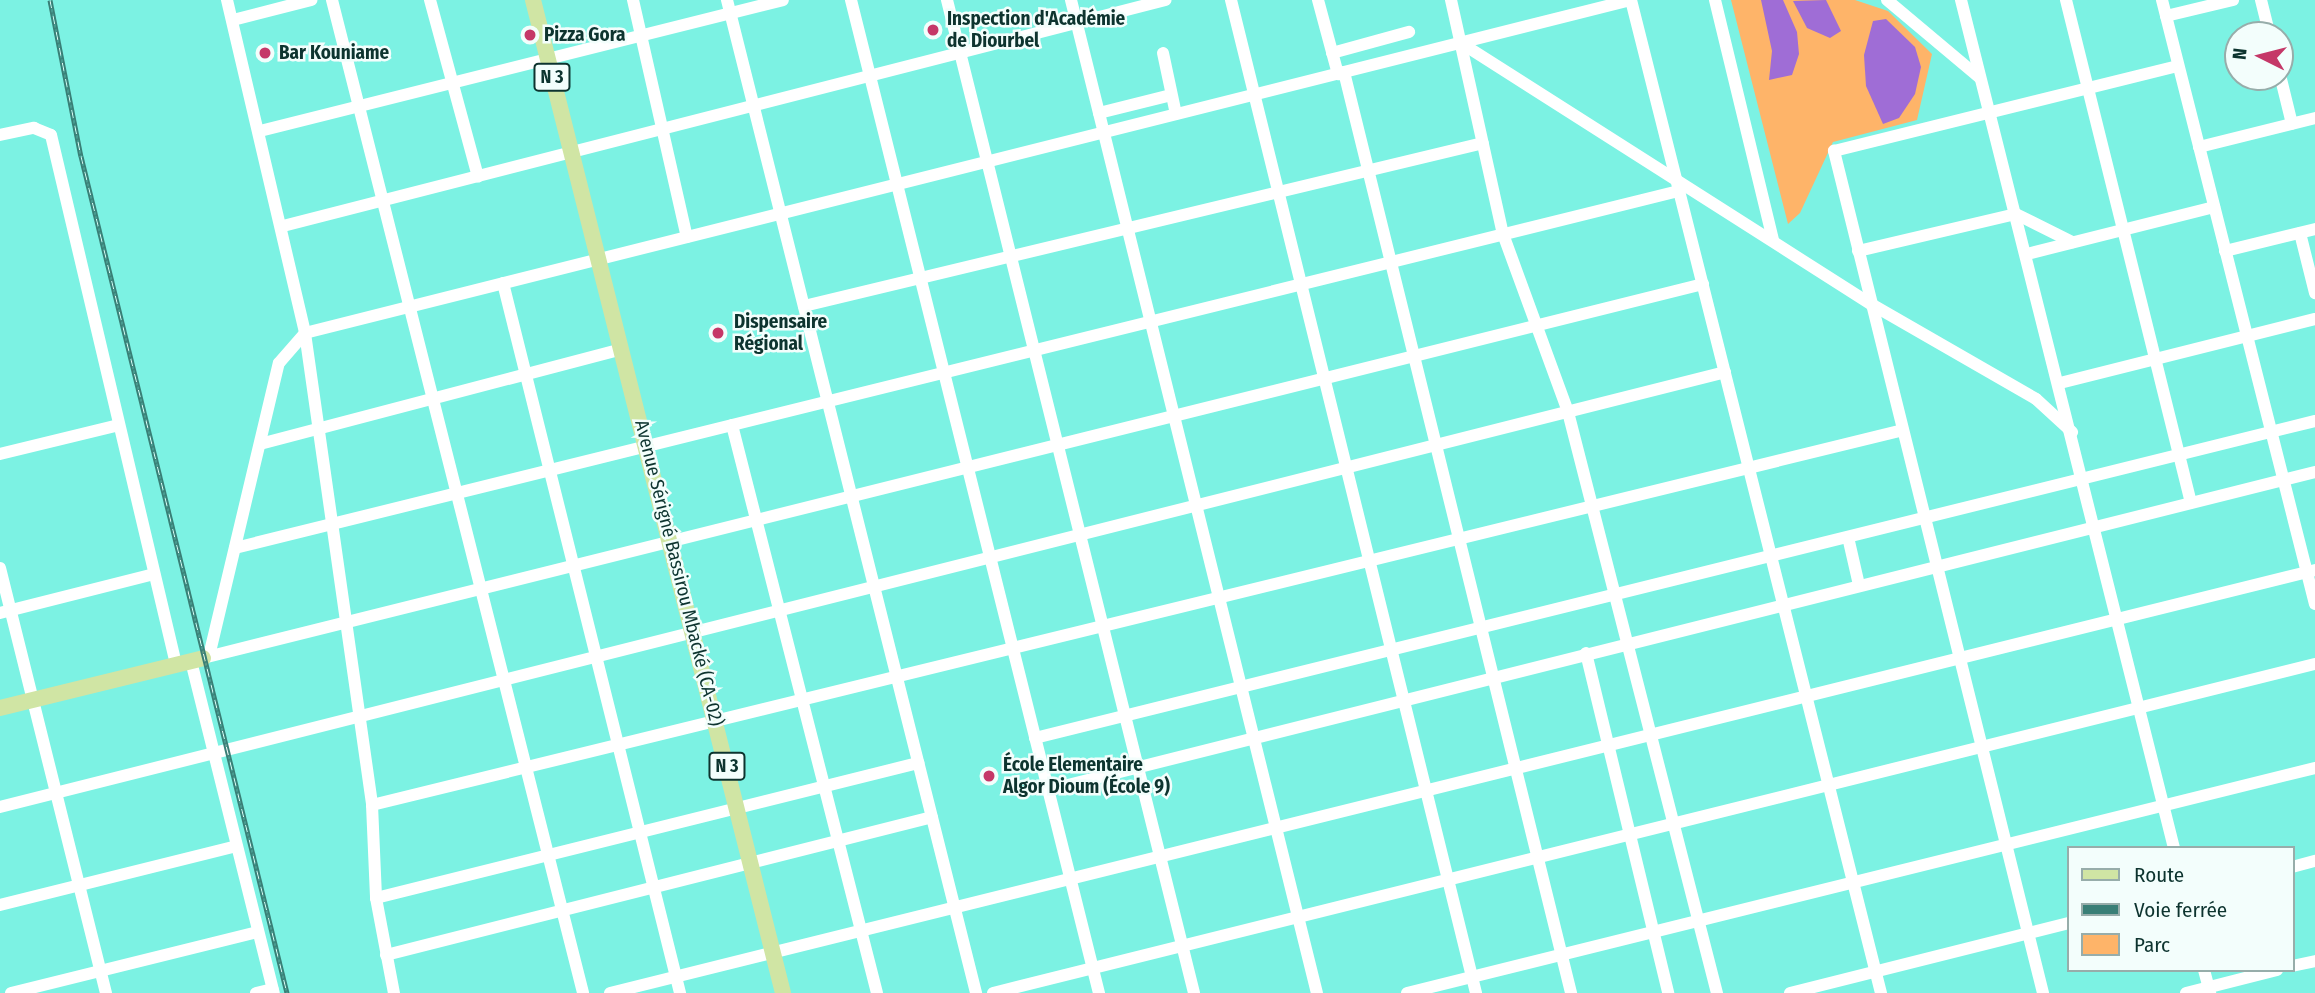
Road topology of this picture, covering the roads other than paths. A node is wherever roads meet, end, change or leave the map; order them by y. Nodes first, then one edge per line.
1 (228, 0) edge
2 (311, 0) edge
3 (332, 0) edge
4 (430, 0) edge
5 (533, 0) edge
6 (633, 0) edge
7 (783, 0) edge
8 (851, 0) edge
9 (947, 0) edge
10 (1071, 0) edge
11 (1166, 0) edge
12 (1231, 0) edge
13 (1318, 0) edge
14 (1451, 0) edge
15 (1631, 0) edge
16 (1715, 0) edge
17 (1887, 0) edge
18 (1961, 0) edge
19 (2066, 0) edge
20 (2162, 0) edge
21 (2233, 0) edge
22 (2261, 0) edge
23 (729, 6) edge
24 (2166, 16) junction
25 (233, 20) junction
26 (2266, 21) edge
27 (1076, 23) junction
28 (1409, 32) dead end
29 (641, 35) junction
30 (1461, 43) junction
31 (1332, 53) junction
32 (960, 54) junction
33 (1163, 54) dead end
34 (548, 59) junction
35 (2178, 66) junction
36 (1341, 73) junction
37 (870, 77) junction
38 (1980, 79) junction
39 (453, 82) junction
40 (2087, 88) junction
41 (2284, 91) edge
42 (1171, 95) junction
43 (1254, 95) junction
44 (359, 106) junction
45 (754, 107) junction
46 (1990, 112) junction
47 (1099, 113) junction
48 (1176, 114) junction
49 (2315, 118) edge
50 (2292, 124) junction
51 (260, 131) junction
52 (663, 131) junction
53 (1104, 132) junction
54 (0, 135) edge
55 (1483, 143) junction
56 (2199, 147) junction
57 (572, 154) junction
58 (987, 162) junction
59 (1367, 168) junction
60 (478, 177) junction
61 (1676, 178) junction
62 (897, 184) junction
63 (1278, 190) junction
64 (1679, 191) junction
65 (383, 200) junction
66 (2214, 206) junction
67 (781, 213) junction
68 (2017, 214) junction
69 (283, 226) junction
70 (1128, 229) junction
71 (2123, 229) junction
72 (2315, 229) edge
73 (2300, 233) junction
74 (1503, 234) junction
75 (687, 237) junction
76 (1773, 239) junction
77 (2072, 242) junction
78 (1858, 251) junction
79 (2225, 251) junction
80 (2027, 254) junction
81 (1011, 257) junction
82 (599, 259) junction
83 (1391, 262) junction
84 (920, 278) junction
85 (503, 283) junction
86 (1301, 284) junction
87 (1703, 284) junction
88 (2315, 293) edge
89 (1871, 304) junction
90 (410, 306) junction
91 (804, 306) junction
92 (2315, 319) edge
93 (1150, 321) junction
94 (1538, 323) junction
95 (305, 333) junction
96 (2247, 336) junction
97 (622, 349) junction
98 (1034, 350) junction
99 (1414, 355) junction
100 (2155, 359) junction
101 (944, 372) junction
102 (1725, 372) junction
103 (526, 374) junction
104 (1324, 378) junction
105 (2060, 383) junction
106 (433, 398) junction
107 (828, 401) junction
108 (1568, 412) junction
109 (1174, 415) junction
110 (2315, 421) edge
111 (119, 425) junction
112 (732, 425) junction
113 (318, 429) junction
114 (1903, 430) junction
115 (2072, 432) junction
116 (2271, 432) junction
117 (1057, 443) junction
118 (260, 444) junction
119 (1436, 445) junction
120 (647, 446) junction
121 (0, 454) edge
122 (2178, 455) junction
123 (967, 465) junction
124 (1346, 467) junction
125 (1749, 468) junction
126 (550, 470) junction
127 (2315, 472) edge
128 (2084, 478) junction
129 (2284, 480) junction
130 (457, 493) junction
131 (851, 494) junction
132 (2191, 503) junction
133 (1196, 505) junction
134 (1592, 506) junction
135 (756, 518) junction
136 (1925, 518) junction
137 (331, 524) junction
138 (2095, 527) junction
139 (1079, 534) junction
140 (1848, 537) junction
141 (671, 538) junction
142 (1459, 539) junction
143 (235, 548) junction
144 (990, 556) junction
145 (1771, 556) junction
146 (1369, 561) junction
147 (573, 563) junction
148 (1937, 566) junction
149 (0, 568) edge
150 (2311, 571) edge
151 (154, 574) junction
152 (481, 585) junction
153 (874, 585) junction
154 (1859, 586) junction
155 (1615, 594) junction
156 (1219, 597) junction
157 (1783, 604) junction
158 (2315, 604) edge
159 (779, 609) junction
160 (5, 612) edge
161 (2118, 619) junction
162 (345, 621) junction
163 (1102, 626) junction
164 (1481, 628) junction
165 (694, 630) junction
166 (1627, 643) junction
167 (1013, 648) junction
168 (1391, 650) junction
169 (1586, 653) junction
170 (596, 655) junction
171 (1960, 658) junction
172 (195, 660) junction
173 (2315, 664) edge
174 (897, 676) junction
175 (1493, 676) junction
176 (504, 678) junction
177 (1241, 687) junction
178 (1806, 696) junction
179 (1403, 699) junction
180 (33, 700) junction
181 (802, 700) junction
182 (0, 708) edge
183 (2140, 708) junction
184 (359, 714) junction
185 (1125, 716) junction
186 (716, 720) junction
187 (1651, 735) junction
188 (1035, 738) junction
189 (1254, 740) junction
190 (618, 744) junction
191 (1608, 745) junction
192 (1982, 747) junction
193 (211, 752) junction
194 (918, 763) junction
195 (527, 767) junction
196 (1138, 768) junction
197 (1516, 768) junction
198 (2315, 768) edge
199 (1829, 785) junction
200 (824, 787) junction
201 (1048, 790) junction
202 (1426, 790) junction
203 (56, 794) junction
204 (372, 805) junction
205 (2164, 805) junction
206 (0, 807) edge
207 (737, 808) junction
208 (932, 817) junction
209 (1673, 824) junction
210 (1276, 828) junction
211 (640, 832) junction
212 (1629, 835) junction
213 (838, 841) junction
214 (2006, 845) junction
215 (236, 846) junction
216 (2174, 846) edge
217 (549, 855) junction
218 (1160, 857) junction
219 (1538, 858) junction
220 (2315, 861) edge
221 (751, 863) junction
222 (2294, 866) edge
223 (1070, 879) junction
224 (1448, 880) junction
225 (1853, 882) junction
226 (79, 886) junction
227 (653, 887) junction
228 (376, 898) junction
229 (0, 905) edge
230 (954, 908) junction
231 (562, 910) junction
232 (1298, 917) junction
233 (1698, 921) junction
234 (2066, 924) edge
235 (861, 931) junction
236 (258, 932) junction
237 (1653, 932) junction
238 (2028, 933) junction
239 (1182, 946) junction
240 (773, 953) junction
241 (386, 955) junction
242 (1562, 955) junction
243 (2315, 961) edge
244 (2294, 966) edge
245 (1093, 968) junction
246 (100, 971) junction
247 (1876, 971) junction
248 (2204, 972) edge
249 (2270, 972) edge
250 (676, 977) junction
251 (1472, 977) junction
252 (2209, 990) edge
253 (273, 991) edge
254 (11, 993) edge
255 (106, 993) edge
256 (256, 993) edge
257 (394, 993) edge
258 (583, 993) edge
259 (610, 993) edge
260 (680, 993) edge
261 (783, 993) edge
262 (877, 993) edge
263 (976, 993) edge
264 (993, 993) edge
265 (1099, 993) edge
266 (1194, 993) edge
267 (1317, 993) edge
268 (1407, 993) edge
269 (1476, 993) edge
270 (1571, 993) edge
271 (1668, 993) edge
272 (1717, 993) edge
273 (1790, 993) edge
274 (1881, 993) edge
275 (2043, 993) edge
276 (2186, 993) edge

1 - 25 street
2 - 25 street
3 - 44 street
4 - 39 street
5 - 34 main road, N 3
6 - 29 street
7 - 23 street
8 - 37 street
9 - 32 street
10 - 27 street
11 - 27 street
12 - 43 street
13 - 31 street
14 - 30 street
15 - 30 street
15 - 61 street
16 - 76 street
17 - 38 street
18 - 38 street
19 - 40 street
20 - 24 street
21 - 24 street
22 - 26 street
23 - 29 street
23 - 45 street
24 - 35 street
25 - 51 street
27 - 32 street
27 - 47 street
28 - 31 street
29 - 34 street
29 - 52 street
30 - 36 street
30 - 55 street
30 - 61 street
31 - 36 street
32 - 37 street
32 - 58 street
33 - 42 street
34 - 39 street
34 - 57 main road, N 3
35 - 40 street
35 - 56 street
36 - 43 street
36 - 59 street
37 - 45 street
37 - 62 street
38 - 46 street
39 - 44 street
39 - 60 street
40 - 46 street
40 - 71 street
41 - 50 street
42 - 47 street
42 - 48 street
43 - 48 street
43 - 63 street
44 - 51 street
44 - 65 street
45 - 52 street
45 - 67 street
46 - 68 street
46 - 78 street
47 - 53 street
48 - 53 street
49 - 50 street
50 - 56 street
51 - 69 street
52 - 57 street
52 - 75 street
53 - 58 street
53 - 70 street
54 - 111 street
55 - 59 street
55 - 74 street
56 - 66 street
57 - 60 street
57 - 82 main road, Avenue Sérigné Bassirou Mbacké (CA-02) / N 3
58 - 62 street
58 - 81 street
59 - 63 street
59 - 83 street
60 - 65 street
61 - 64 street
61 - 76 street
62 - 67 street
62 - 84 street
63 - 70 street
63 - 86 street
64 - 74 street
64 - 87 street
65 - 69 street
65 - 90 street
66 - 71 street
66 - 79 street
67 - 75 street
67 - 91 street
68 - 77 street
68 - 78 street
68 - 80 street
69 - 95 street
70 - 81 street
70 - 93 street
71 - 77 street
71 - 100 street
72 - 73 street
73 - 79 street
73 - 88 street
74 - 83 street
74 - 94 street
75 - 82 street
76 - 89 street
77 - 80 street
78 - 89 street
79 - 96 street
80 - 105 street
81 - 84 street
81 - 98 street
82 - 85 street
82 - 97 main road, Avenue Sérigné Bassirou Mbacké (CA-02) / N 3
83 - 86 street
83 - 99 street
84 - 91 street
84 - 101 street
85 - 90 street
85 - 103 street
86 - 93 street
86 - 104 street
87 - 94 street
87 - 102 street
89 - 114 street
89 - 115 street
90 - 95 street
90 - 106 street
91 - 107 street
92 - 96 street
93 - 98 street
93 - 109 street
94 - 99 street
94 - 108 street
95 - 113 street
95 - 118 street
96 - 100 street
96 - 116 street
97 - 103 street
97 - 120 main road, Avenue Sérigné Bassirou Mbacké (CA-02) / N 3
98 - 101 street
98 - 117 street
99 - 104 street
99 - 119 street
100 - 105 street
100 - 122 street
101 - 107 street
101 - 123 street
102 - 108 street
102 - 125 street
103 - 106 street
103 - 126 street
104 - 109 street
104 - 124 street
105 - 115 street
106 - 113 street
106 - 130 street
107 - 112 street
107 - 131 street
108 - 119 street
108 - 134 street
109 - 117 street
109 - 133 street
110 - 116 street
111 - 121 street
111 - 151 street
112 - 120 street
112 - 135 street
113 - 118 street
113 - 137 street
114 - 125 street
114 - 136 street
115 - 128 street
116 - 122 street
116 - 129 street
117 - 123 street
117 - 139 street
118 - 143 street
119 - 124 street
119 - 142 street
120 - 126 street
120 - 141 main road, Avenue Sérigné Bassirou Mbacké (CA-02) / N 3
122 - 128 street
122 - 132 street
123 - 131 street
123 - 144 street
124 - 133 street
124 - 146 street
125 - 134 street
125 - 145 street
126 - 130 street
126 - 147 street
127 - 129 street
128 - 136 street
128 - 138 street
129 - 132 street
129 - 150 street
130 - 137 street
130 - 152 street
131 - 135 street
131 - 153 street
132 - 138 street
133 - 139 street
133 - 156 street
134 - 142 street
134 - 155 street
135 - 141 street
135 - 159 street
136 - 140 street
136 - 148 street
137 - 143 street
137 - 162 street
138 - 148 street
138 - 161 street
139 - 144 street
139 - 163 street
140 - 145 street
140 - 154 street
141 - 147 street
141 - 165 main road, Avenue Sérigné Bassirou Mbacké (CA-02) / N 3
142 - 146 street
142 - 164 street
143 - 172 street
144 - 153 street
144 - 167 street
145 - 155 street
145 - 157 street
146 - 156 street
146 - 168 street
147 - 152 street
147 - 170 street
148 - 154 street
148 - 171 street
149 - 160 street
150 - 158 street
150 - 161 street
151 - 160 street
151 - 172 street
152 - 162 street
152 - 176 street
153 - 159 street
153 - 174 street
154 - 157 street
155 - 164 street
155 - 166 street
156 - 163 street
156 - 177 street
157 - 166 street
157 - 178 street
159 - 165 street
159 - 181 street
160 - 180 street
161 - 171 street
161 - 183 street
162 - 172 street
162 - 184 street
163 - 167 street
163 - 185 street
164 - 168 street
164 - 175 street
165 - 170 street
165 - 186 main road, Avenue Sérigné Bassirou Mbacké (CA-02) / N 3
166 - 169 street
166 - 187 street
167 - 174 street
167 - 188 street
168 - 177 street
168 - 179 street
169 - 175 street
169 - 191 street
170 - 176 street
170 - 190 street
171 - 178 street
171 - 192 street
172 - 180 main road
172 - 193 street
173 - 183 street
174 - 181 street
174 - 194 street
175 - 179 street
175 - 197 street
176 - 184 street
176 - 195 street
177 - 185 street
177 - 189 street
178 - 187 street
178 - 199 street
179 - 189 street
179 - 202 street
180 - 182 main road
180 - 203 street
181 - 186 street
181 - 200 street
183 - 192 street
183 - 205 street
184 - 193 street
184 - 204 street
185 - 188 street
185 - 196 street
186 - 190 street
186 - 207 main road, Avenue Sérigné Bassirou Mbacké (CA-02) / N 3
187 - 191 street
187 - 209 street
188 - 201 street
189 - 196 street
189 - 210 street
190 - 195 street
190 - 211 street
191 - 197 street
191 - 212 street
192 - 199 street
192 - 214 street
193 - 203 street
193 - 215 street
194 - 200 street
194 - 208 street
195 - 204 street
195 - 217 street
196 - 201 street
196 - 218 street
197 - 202 street
197 - 219 street
198 - 205 street
199 - 209 street
199 - 225 street
200 - 207 street
200 - 213 street
201 - 223 street
202 - 210 street
202 - 224 street
203 - 206 street
203 - 226 street
204 - 228 street
205 - 214 street
205 - 216 street
207 - 211 street
207 - 221 main road, Avenue Sérigné Bassirou Mbacké (CA-02) / N 3
208 - 213 street
208 - 230 street
209 - 212 street
209 - 233 street
210 - 218 street
210 - 232 street
211 - 217 street
211 - 227 street
212 - 219 street
212 - 237 street
213 - 221 street
213 - 235 street
214 - 225 street
214 - 238 street
215 - 226 street
215 - 236 street
217 - 228 street
217 - 231 street
218 - 223 street
218 - 239 street
219 - 224 street
219 - 242 street
220 - 222 street
221 - 227 street
221 - 240 main road, Avenue Sérigné Bassirou Mbacké (CA-02) / N 3
223 - 230 street
223 - 245 street
224 - 232 street
224 - 251 street
225 - 233 street
225 - 247 street
226 - 229 street
226 - 246 street
227 - 231 street
227 - 250 street
228 - 241 street
230 - 235 street
230 - 263 street
231 - 241 street
231 - 258 street
232 - 239 street
232 - 267 street
233 - 237 street
233 - 272 street
234 - 238 street
235 - 240 street
235 - 262 street
236 - 246 street
236 - 253 street
237 - 242 street
237 - 271 street
238 - 247 street
238 - 275 street
239 - 245 street
239 - 266 street
240 - 250 street
240 - 261 main road, Avenue Sérigné Bassirou Mbacké (CA-02) / N 3
241 - 257 street
242 - 251 street
242 - 270 street
243 - 244 street
245 - 264 street
245 - 265 street
246 - 254 street
246 - 255 street
247 - 273 street
247 - 274 street
248 - 252 street
249 - 252 street
250 - 259 street
250 - 260 street
251 - 268 street
251 - 269 street
252 - 276 street
253 - 256 street

